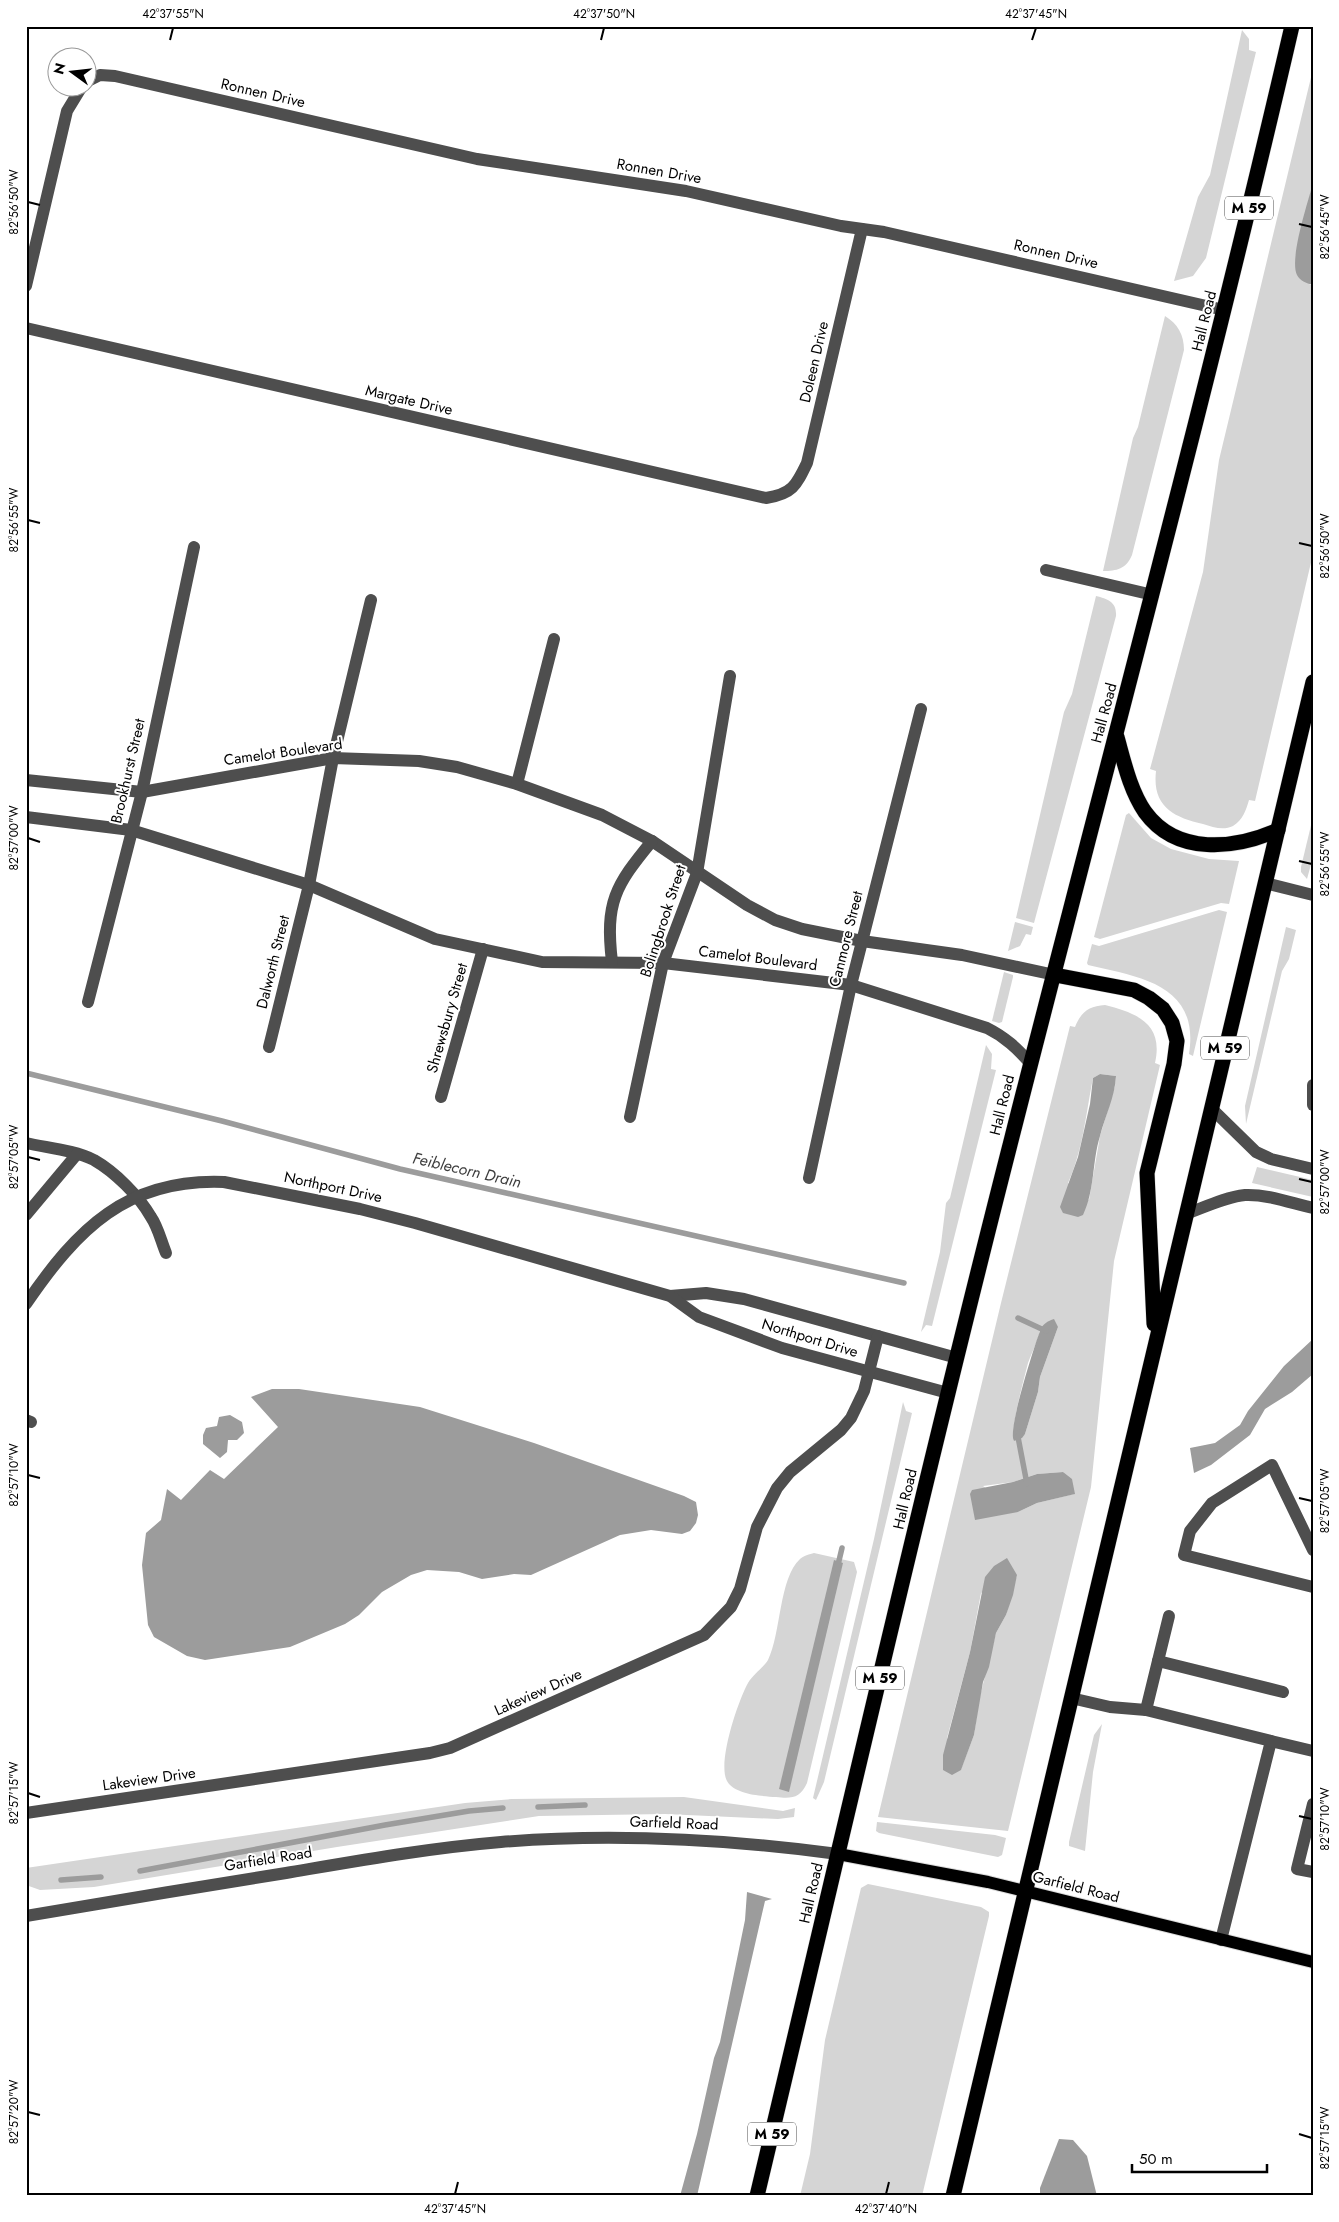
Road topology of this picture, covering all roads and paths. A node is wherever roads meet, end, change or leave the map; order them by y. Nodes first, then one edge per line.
1 (1292, 26) edge
2 (98, 76) edge
3 (73, 98) edge
4 (862, 228) junction
5 (26, 286) edge
6 (1224, 310) junction
7 (26, 328) edge
8 (784, 495) joint
9 (194, 547) dead end
10 (1046, 570) dead end
11 (1153, 595) junction
12 (371, 600) dead end
13 (554, 639) dead end
14 (730, 676) dead end
15 (1313, 682) edge
16 (921, 709) dead end
17 (1116, 735) junction
18 (333, 758) junction
19 (26, 780) edge
20 (517, 784) junction
21 (142, 792) junction
22 (26, 817) edge
23 (131, 830) junction
24 (1278, 830) junction
25 (652, 842) junction
26 (697, 873) junction
27 (1265, 883) junction
28 (309, 885) junction
29 (1313, 895) edge
30 (862, 941) junction
31 (484, 949) junction
32 (612, 962) junction
33 (663, 963) junction
34 (1055, 975) junction
35 (851, 985) junction
36 (88, 1002) dead end
37 (269, 1047) dead end
38 (1031, 1064) junction
39 (1313, 1085) edge
40 (441, 1097) dead end
41 (1313, 1105) edge
42 (1211, 1108) junction
43 (630, 1117) dead end
44 (26, 1143) edge
45 (77, 1154) junction
46 (1313, 1169) edge
47 (809, 1178) dead end
48 (136, 1197) junction
49 (1313, 1208) edge
50 (1186, 1214) junction
51 (26, 1215) edge
52 (166, 1253) dead end
53 (670, 1296) junction
54 (26, 1304) edge
55 (878, 1336) junction
56 (1155, 1340) junction
57 (958, 1358) junction
58 (869, 1373) junction
59 (948, 1393) junction
60 (1313, 1550) edge
61 (1313, 1587) edge
62 (1169, 1616) dead end
63 (1158, 1661) junction
64 (1284, 1692) dead end
65 (1072, 1698) junction
66 (1146, 1710) junction
67 (1272, 1741) junction
68 (1313, 1751) edge
69 (1313, 1804) edge
70 (26, 1813) edge
71 (838, 1854) junction
72 (1313, 1872) edge
73 (1025, 1891) junction
74 (26, 1916) edge
75 (1221, 1940) junction
76 (1313, 1962) edge
77 (757, 2196) edge
78 (953, 2196) edge

1 - 6 highway, Hall Road / M 59
2 - 4 street, Ronnen Drive
3 - 5 street
4 - 6 street, Ronnen Drive
4 - 8 street, Doleen Drive
6 - 11 highway, Hall Road / M 59
7 - 8 street, Margate Drive
9 - 21 street, Brookhurst Street
10 - 11 street
11 - 17 highway, Hall Road / M 59
12 - 18 street
13 - 20 street
14 - 26 street, Bolingbrook Street
15 - 24 highway, M 59
16 - 30 street, Canmore Street
17 - 24 highway
17 - 34 highway, Hall Road / M 59
18 - 20 street, Camelot Boulevard
18 - 21 street, Camelot Boulevard
18 - 28 street
19 - 21 street, Camelot Boulevard
20 - 25 street, Camelot Boulevard
21 - 23 street, Brookhurst Street
22 - 23 street, Camelot Boulevard
23 - 28 street, Camelot Boulevard
23 - 36 street, Brookhurst Street
24 - 27 highway, M 59
25 - 26 street, Camelot Boulevard
25 - 32 street
26 - 30 street, Camelot Boulevard
26 - 33 street, Bolingbrook Street
27 - 29 street
27 - 42 highway, M 59
28 - 31 street, Camelot Boulevard
28 - 37 street, Dalworth Street
30 - 34 street, Camelot Boulevard
30 - 35 street, Canmore Street
31 - 32 street, Camelot Boulevard
31 - 40 street, Shrewsbury Street
32 - 33 street, Camelot Boulevard
33 - 35 street, Camelot Boulevard
33 - 43 street, Bolingbrook Street
34 - 38 highway, Hall Road / M 59
34 - 56 highway
35 - 38 street, Camelot Boulevard
35 - 47 street, Canmore Street
38 - 57 highway, Hall Road / M 59
39 - 41 street
42 - 46 street
42 - 50 highway, M 59
44 - 45 street
45 - 48 street
45 - 51 street
48 - 52 street
48 - 53 street, Northport Drive
48 - 54 street, Northport Drive
49 - 50 street
50 - 56 highway, M 59
53 - 55 street, Northport Drive
53 - 58 street, Northport Drive
55 - 57 street, Northport Drive
55 - 58 street, Lakeview Drive
56 - 65 highway, M 59
57 - 59 highway, Hall Road / M 59
58 - 59 street, Northport Drive
58 - 70 street, Lakeview Drive
59 - 71 highway, Hall Road / M 59
60 - 61 street
62 - 63 street
63 - 64 street
63 - 66 street
65 - 66 street
65 - 73 highway, M 59
66 - 67 street
67 - 68 street
67 - 75 street
69 - 72 street
71 - 73 main road, Garfield Road
71 - 74 street, Garfield Road
71 - 77 highway, Hall Road / M 59
73 - 75 main road, Garfield Road
73 - 78 highway, M 59
75 - 76 main road, Garfield Road

